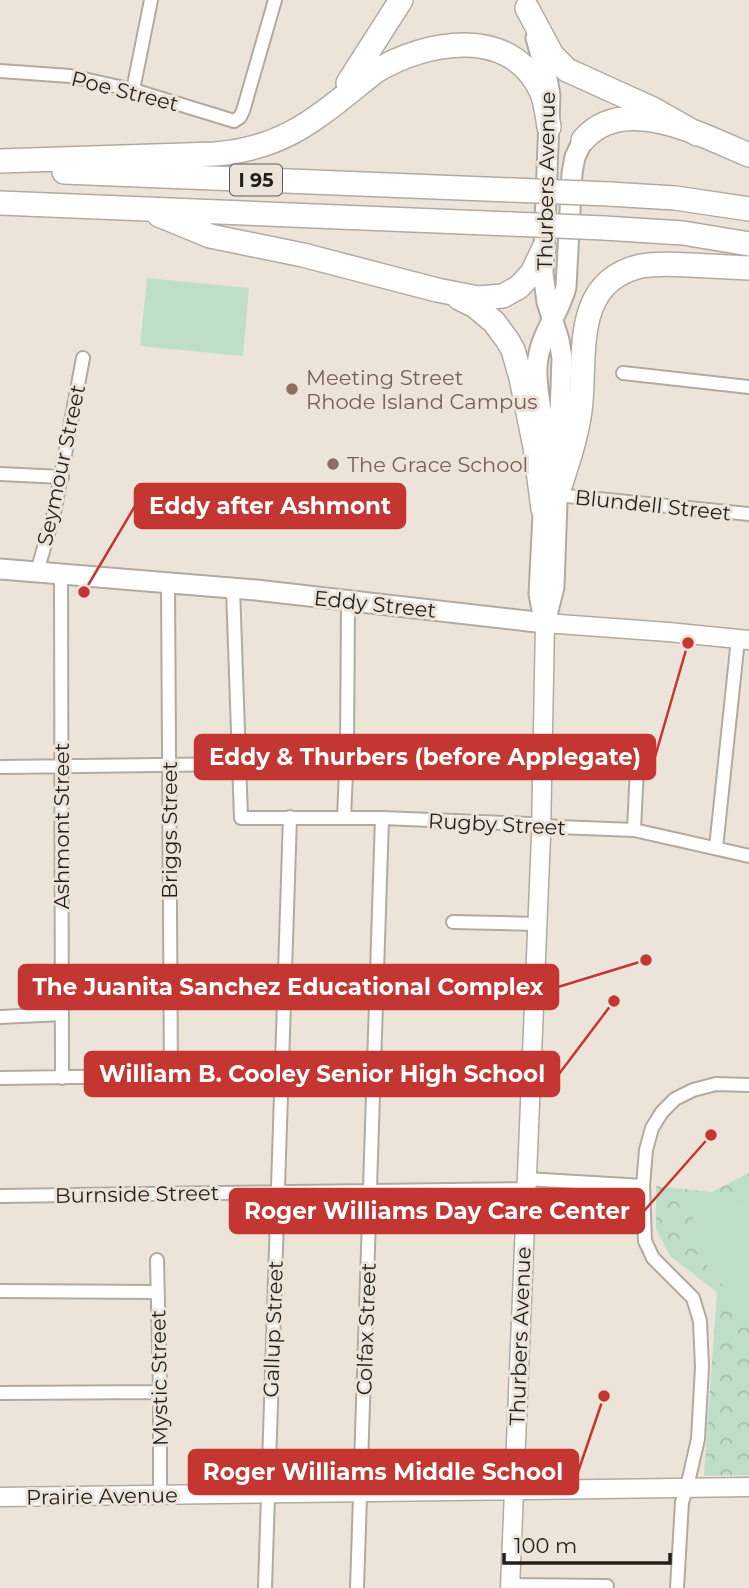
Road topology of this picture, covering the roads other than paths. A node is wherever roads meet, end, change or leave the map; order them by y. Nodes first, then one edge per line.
1 (150, 0) edge
2 (275, 0) edge
3 (401, 0) edge
4 (526, 4) edge
5 (0, 71) edge
6 (132, 90) junction
7 (317, 118) junction
8 (549, 127) junction
9 (697, 134) junction
10 (583, 140) joint
11 (749, 155) edge
12 (0, 161) edge
13 (0, 169) edge
14 (0, 203) edge
15 (749, 209) edge
16 (145, 210) junction
17 (749, 244) edge
18 (544, 248) junction
19 (749, 268) edge
20 (437, 289) junction
21 (552, 321) junction
22 (83, 358) dead end
23 (623, 373) dead end
24 (749, 387) edge
25 (0, 474) edge
26 (62, 477) junction
27 (550, 502) junction
28 (749, 514) edge
29 (0, 569) edge
30 (37, 572) junction
31 (61, 574) junction
32 (168, 583) junction
33 (233, 588) junction
34 (348, 601) junction
35 (545, 623) junction
36 (744, 639) edge
37 (638, 745) dead end
38 (347, 750) junction
39 (543, 755) junction
40 (239, 764) junction
41 (169, 766) junction
42 (0, 767) edge
43 (61, 767) junction
44 (290, 817) junction
45 (344, 818) junction
46 (382, 818) junction
47 (541, 825) junction
48 (634, 830) junction
49 (716, 848) junction
50 (749, 856) edge
51 (453, 922) dead end
52 (537, 924) junction
53 (62, 1014) junction
54 (0, 1017) edge
55 (374, 1073) junction
56 (530, 1073) junction
57 (281, 1075) junction
58 (171, 1077) junction
59 (0, 1078) edge
60 (62, 1078) junction
61 (749, 1085) edge
62 (526, 1184) junction
63 (643, 1186) junction
64 (370, 1191) junction
65 (278, 1192) junction
66 (0, 1196) edge
67 (157, 1260) dead end
68 (0, 1291) edge
69 (158, 1292) junction
70 (0, 1392) edge
71 (160, 1392) junction
72 (687, 1487) junction
73 (749, 1487) edge
74 (514, 1490) junction
75 (360, 1492) junction
76 (268, 1493) junction
77 (160, 1496) junction
78 (0, 1497) edge
79 (510, 1586) edge
80 (607, 1586) dead end
81 (265, 1588) edge
82 (358, 1588) edge
83 (677, 1588) edge

1 - 6 street
2 - 6 street, Poe Street
3 - 7 highway
4 - 8 main road, Thurbers Avenue
4 - 9 highway
5 - 6 street, Poe Street
7 - 8 highway
7 - 12 highway
8 - 18 main road, Thurbers Avenue
9 - 10 highway
9 - 11 highway
10 - 21 main road, Thurbers Avenue
13 - 15 highway, I 95, bridge
14 - 16 highway, I 95
16 - 17 highway, I 95, bridge
16 - 20 highway
18 - 20 highway
18 - 21 main road, Thurbers Avenue
19 - 27 highway
20 - 27 highway
21 - 27 main road, Thurbers Avenue
22 - 26 street, Seymour Street
23 - 24 street
25 - 26 street
26 - 30 street, Seymour Street
27 - 28 street, Blundell Street
27 - 35 main road, Thurbers Avenue
29 - 30 main road, Eddy Street
30 - 31 main road, Eddy Street
31 - 32 main road, Eddy Street
31 - 43 street, Ashmont Street
32 - 33 main road, Eddy Street
32 - 41 street, Briggs Street
33 - 34 main road, Eddy Street
33 - 40 street
34 - 35 main road, Eddy Street
34 - 38 street
35 - 36 main road, Eddy Street
35 - 39 main road, Thurbers Avenue
36 - 49 street
37 - 48 street
38 - 39 street
38 - 45 street
39 - 47 main road, Thurbers Avenue
40 - 41 street
40 - 44 street, Rugby Street
41 - 43 street
41 - 58 street, Briggs Street
42 - 43 street
43 - 53 street, Ashmont Street
44 - 45 street, Rugby Street
44 - 57 street, Gallup Street
45 - 46 street, Rugby Street
46 - 47 street, Rugby Street
46 - 55 street, Colfax Street
47 - 48 street, Rugby Street
47 - 52 main road, Thurbers Avenue
48 - 49 street, Rugby Street
49 - 50 street, Rugby Street
51 - 52 street
52 - 56 main road, Thurbers Avenue
53 - 54 street
53 - 60 street, Ashmont Street
55 - 56 street
55 - 57 street
55 - 64 street, Colfax Street
56 - 62 main road, Thurbers Avenue
57 - 58 street
57 - 65 street, Gallup Street
58 - 60 street
59 - 60 street
61 - 63 street
62 - 63 street, Burnside Street
62 - 64 street, Burnside Street
62 - 74 main road, Thurbers Avenue
63 - 72 street
64 - 65 street, Burnside Street
64 - 75 street, Colfax Street
65 - 66 street, Burnside Street
65 - 76 street, Gallup Street
67 - 69 street, Mystic Street
68 - 69 street
69 - 71 street, Mystic Street
70 - 71 street
71 - 77 street, Mystic Street
72 - 73 main road, Prairie Avenue
72 - 74 main road, Prairie Avenue
72 - 83 street
74 - 75 main road, Prairie Avenue
74 - 79 main road, Thurbers Avenue
75 - 76 main road, Prairie Avenue
75 - 82 street, Colfax Street
76 - 77 main road, Prairie Avenue
76 - 81 street, Gallup Street
77 - 78 main road, Prairie Avenue
79 - 80 street

